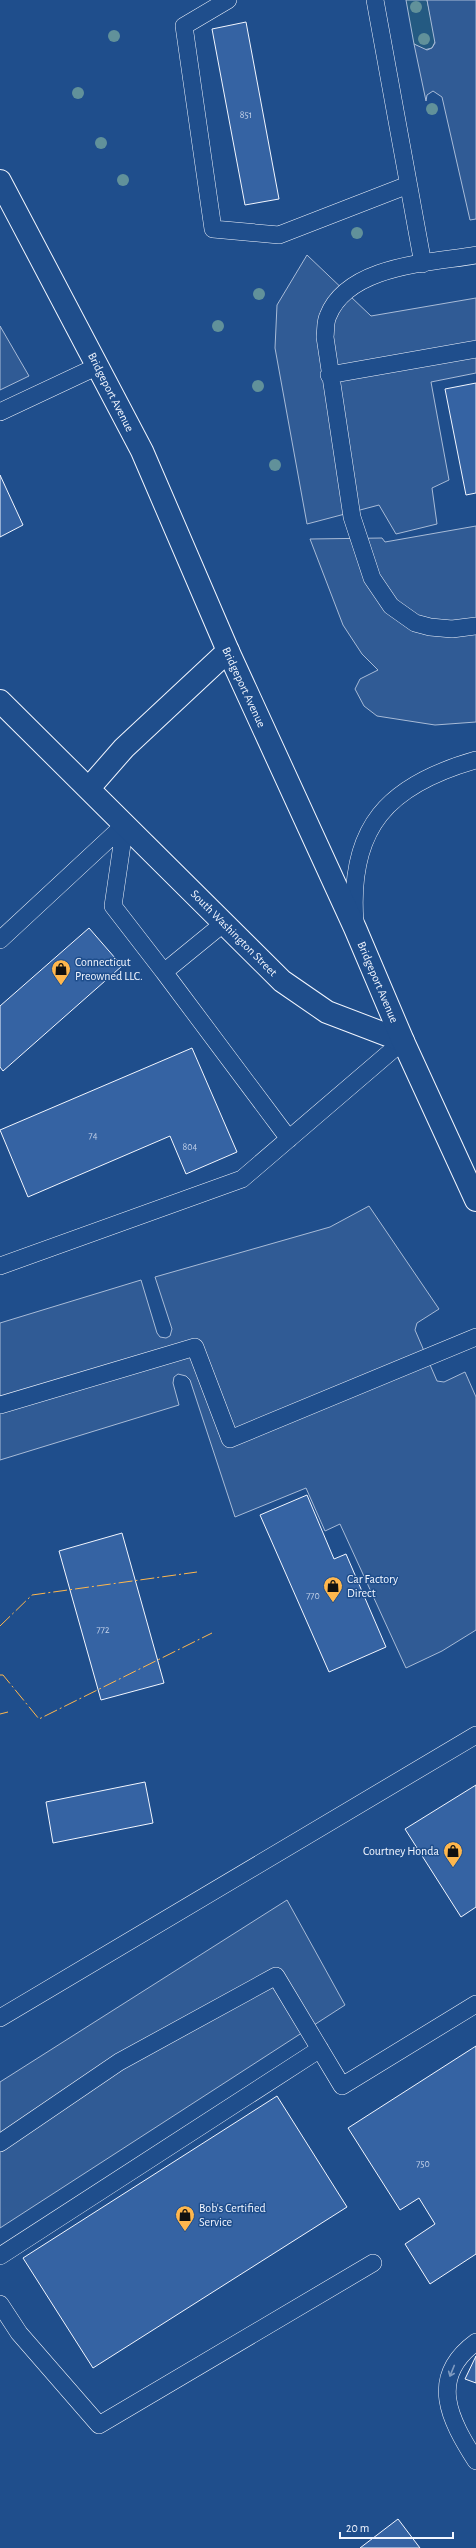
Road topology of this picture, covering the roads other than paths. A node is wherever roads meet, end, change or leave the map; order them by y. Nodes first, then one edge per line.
1 (228, 0) edge
2 (375, 0) edge
3 (0, 181) edge
4 (408, 185) junction
5 (476, 255) edge
6 (423, 264) junction
7 (476, 349) edge
8 (98, 366) junction
9 (329, 375) junction
10 (0, 412) edge
11 (476, 626) edge
12 (228, 651) junction
13 (0, 701) edge
14 (476, 760) edge
15 (89, 788) junction
16 (124, 824) junction
17 (224, 923) junction
18 (355, 928) junction
19 (0, 940) edge
20 (164, 972) junction
21 (404, 1041) junction
22 (289, 1139) junction
23 (476, 1200) edge
24 (0, 1266) edge
25 (476, 1337) edge
26 (0, 1405) edge
27 (476, 1734) edge
28 (476, 2004) edge
29 (0, 2018) edge
30 (320, 2050) junction
31 (0, 2143) edge
32 (0, 2256) edge
33 (372, 2263) dead end
34 (0, 2304) edge
35 (476, 2342) edge
36 (476, 2461) edge

1 - 4 lane
2 - 4 lane
3 - 8 main road, Bridgeport Avenue
4 - 6 lane
5 - 6 lane
6 - 9 lane
7 - 9 lane
8 - 10 lane
8 - 12 main road, Bridgeport Avenue
9 - 11 lane
12 - 15 main road
12 - 18 main road, Bridgeport Avenue
13 - 15 main road, South Washington Street
14 - 18 lane
15 - 16 main road, South Washington Street
16 - 17 main road, South Washington Street
16 - 19 lane
16 - 20 lane
17 - 20 lane
17 - 21 main road, South Washington Street
18 - 21 main road, Bridgeport Avenue
20 - 22 lane
21 - 22 lane
21 - 23 main road, Bridgeport Avenue
22 - 24 lane
25 - 26 lane
27 - 29 lane
28 - 30 lane
30 - 31 lane
30 - 32 lane
33 - 34 lane
35 -> 36 lane

